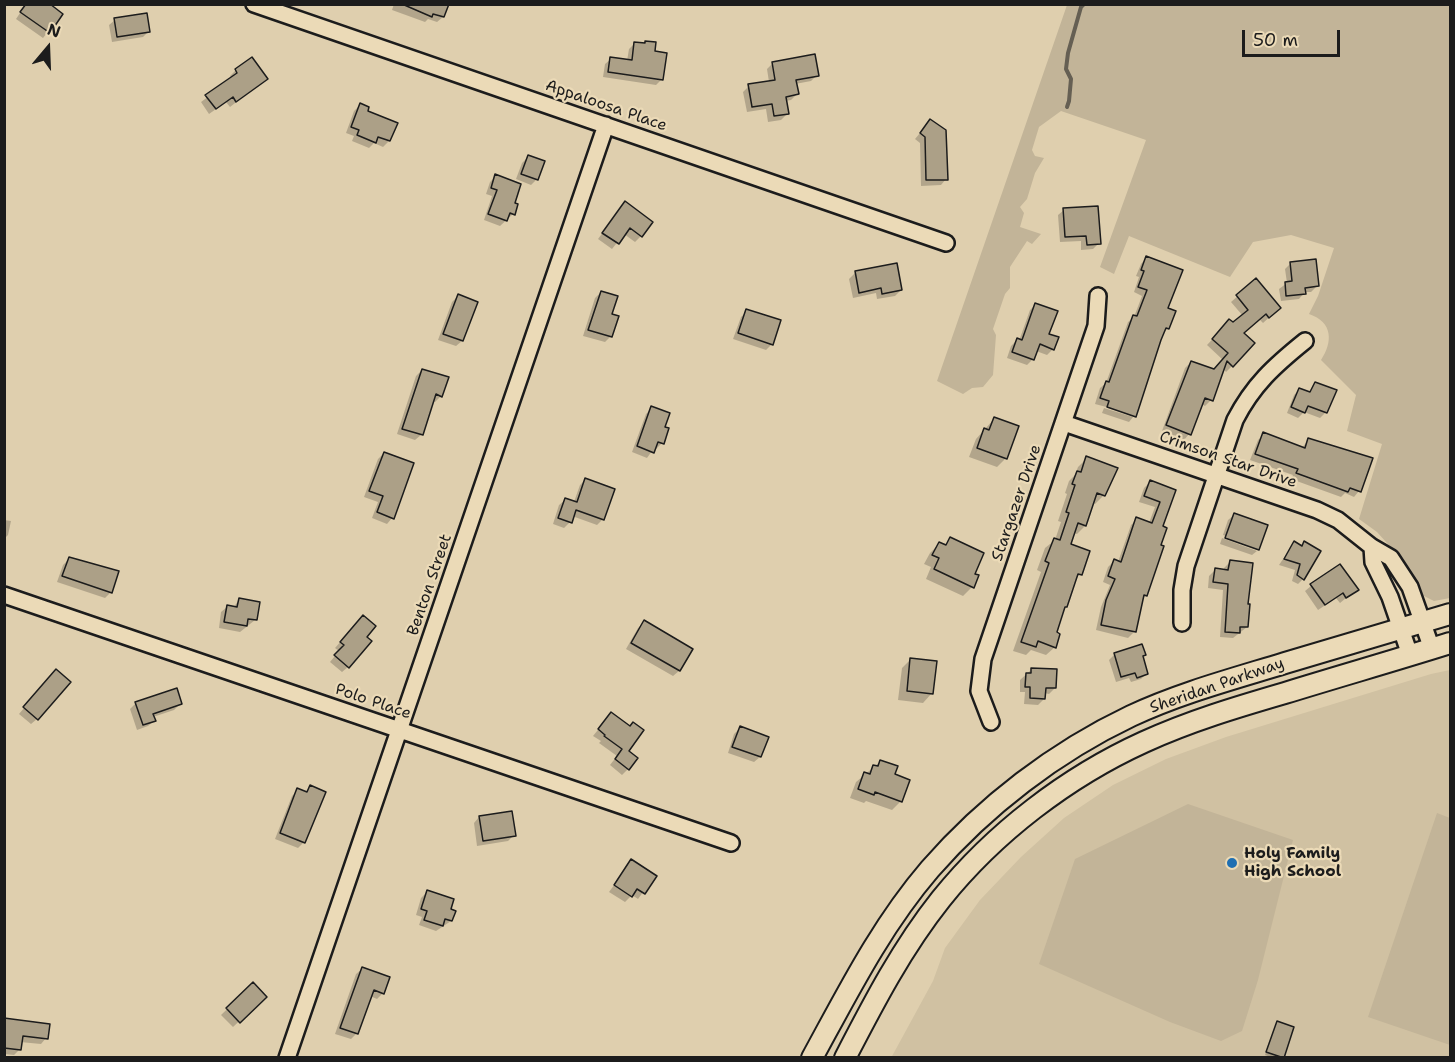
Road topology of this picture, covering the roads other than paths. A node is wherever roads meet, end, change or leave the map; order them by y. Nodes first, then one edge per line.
1 (254, 4) edge
2 (606, 125) junction
3 (946, 243) dead end
4 (1098, 296) dead end
5 (1305, 341) dead end
6 (1064, 423) junction
7 (1216, 475) junction
8 (1372, 547) junction
9 (4, 595) edge
10 (1450, 614) edge
11 (1424, 622) junction
12 (1182, 623) dead end
13 (1401, 628) junction
14 (1441, 646) edge
15 (1410, 655) junction
16 (991, 722) dead end
17 (399, 730) junction
18 (731, 843) dead end
19 (287, 1058) edge
20 (813, 1058) edge
21 (845, 1058) edge

1 - 2 street, Appaloosa Place
2 - 3 street, Appaloosa Place
2 - 17 street, Benton Street
4 - 6 street, Stargazer Drive
5 - 7 street
6 - 7 street, Crimson Star Drive
6 - 16 street, Stargazer Drive
7 - 8 street, Crimson Star Drive
7 - 12 street
8 - 11 street, Crimson Star Drive
8 - 13 street
9 - 17 street, Polo Place
10 - 11 main road, Sheridan Parkway
11 - 13 main road, Sheridan Parkway
11 - 14 street, Crimson Star Drive
13 - 15 street
13 - 20 main road, Sheridan Parkway
14 - 15 main road, Sheridan Parkway
15 - 21 main road, Sheridan Parkway
17 - 18 street, Polo Place
17 - 19 street, Benton Street

